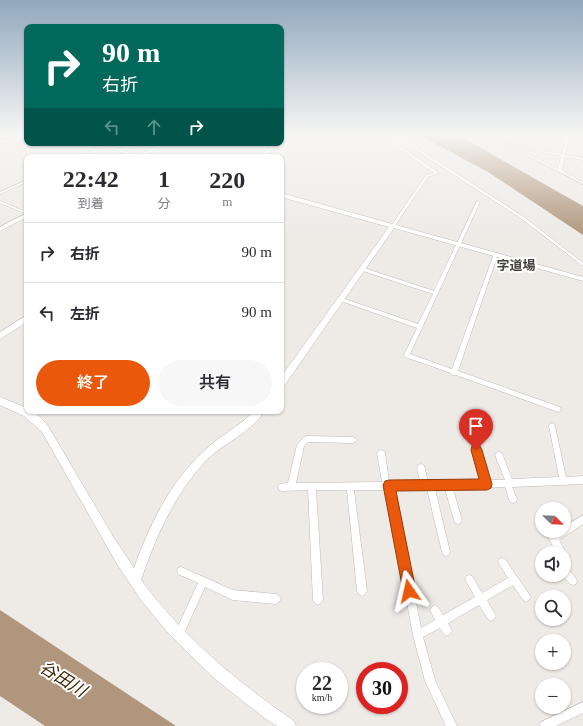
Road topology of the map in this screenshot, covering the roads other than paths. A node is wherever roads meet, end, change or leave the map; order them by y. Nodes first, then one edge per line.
1 (431, 169) edge
2 (447, 169) edge
3 (556, 169) edge
4 (560, 169) edge
5 (562, 172) junction
6 (24, 182) edge
7 (583, 182) edge
8 (0, 193) edge
9 (284, 196) edge
10 (0, 202) edge
11 (478, 202) dead end
12 (24, 213) edge
13 (24, 216) edge
14 (392, 226) junction
15 (0, 229) edge
16 (459, 244) junction
17 (496, 254) junction
18 (583, 265) edge
19 (362, 270) junction
20 (583, 279) edge
21 (436, 294) junction
22 (340, 299) junction
23 (24, 320) edge
24 (420, 327) junction
25 (0, 336) edge
26 (454, 373) junction
27 (284, 380) edge
28 (0, 402) edge
29 (558, 409) dead end
30 (24, 411) edge
31 (28, 414) edge
32 (257, 414) edge
33 (552, 426) dead end
34 (354, 440) dead end
35 (476, 450) dead end
36 (381, 453) dead end
37 (499, 454) dead end
38 (421, 468) dead end
39 (563, 480) junction
40 (583, 480) edge
41 (508, 483) junction
42 (487, 484) junction
43 (387, 485) junction
44 (428, 485) junction
45 (448, 485) junction
46 (350, 486) junction
47 (282, 487) dead end
48 (291, 487) junction
49 (312, 487) junction
50 (513, 499) dead end
51 (583, 519) edge
52 (458, 520) dead end
53 (558, 546) edge
54 (446, 552) dead end
55 (502, 562) dead end
56 (181, 571) dead end
57 (468, 579) dead end
58 (513, 580) junction
59 (571, 580) edge
60 (135, 581) junction
61 (203, 582) junction
62 (573, 582) dead end
63 (362, 591) dead end
64 (526, 597) dead end
65 (481, 598) junction
66 (276, 599) dead end
67 (318, 600) dead end
68 (435, 610) dead end
69 (491, 616) dead end
70 (441, 621) junction
71 (447, 631) dead end
72 (179, 635) junction
73 (418, 635) junction
74 (583, 707) edge
75 (289, 726) edge
76 (452, 726) edge
77 (545, 726) edge

1 - 14 street
2 - 18 street
3 - 5 street
4 - 5 street
5 - 7 street
6 - 8 street
9 - 14 street
10 - 12 street
11 - 16 street
13 - 15 street
14 - 16 street
14 - 19 street
16 - 17 street
16 - 21 street
17 - 20 street
17 - 26 street
19 - 21 street
19 - 22 street
21 - 24 street
22 - 24 street
22 - 27 street
23 - 25 street
24 - 26 street
26 - 29 street
28 - 30 street
31 - 60 street
32 - 60 street
33 - 39 street
34 - 48 street
35 - 42 street
36 - 43 street
37 - 41 street
38 - 44 street
39 - 40 street
39 - 41 street
41 - 42 street
41 - 50 street
42 - 45 street
43 - 44 street
43 - 46 street
43 - 73 street
44 - 45 street
44 - 54 street
45 - 52 street
46 - 49 street
46 - 63 street
47 - 48 street
48 - 49 street
49 - 67 street
51 - 53 street
55 - 58 street
56 - 61 street
57 - 65 street
58 - 64 street
58 - 65 street
59 - 62 street
60 - 72 street
61 - 66 street
61 - 72 street
65 - 69 street
65 - 70 street
68 - 70 street
70 - 71 street
70 - 73 street
72 - 75 street
73 - 76 street
74 - 77 street

